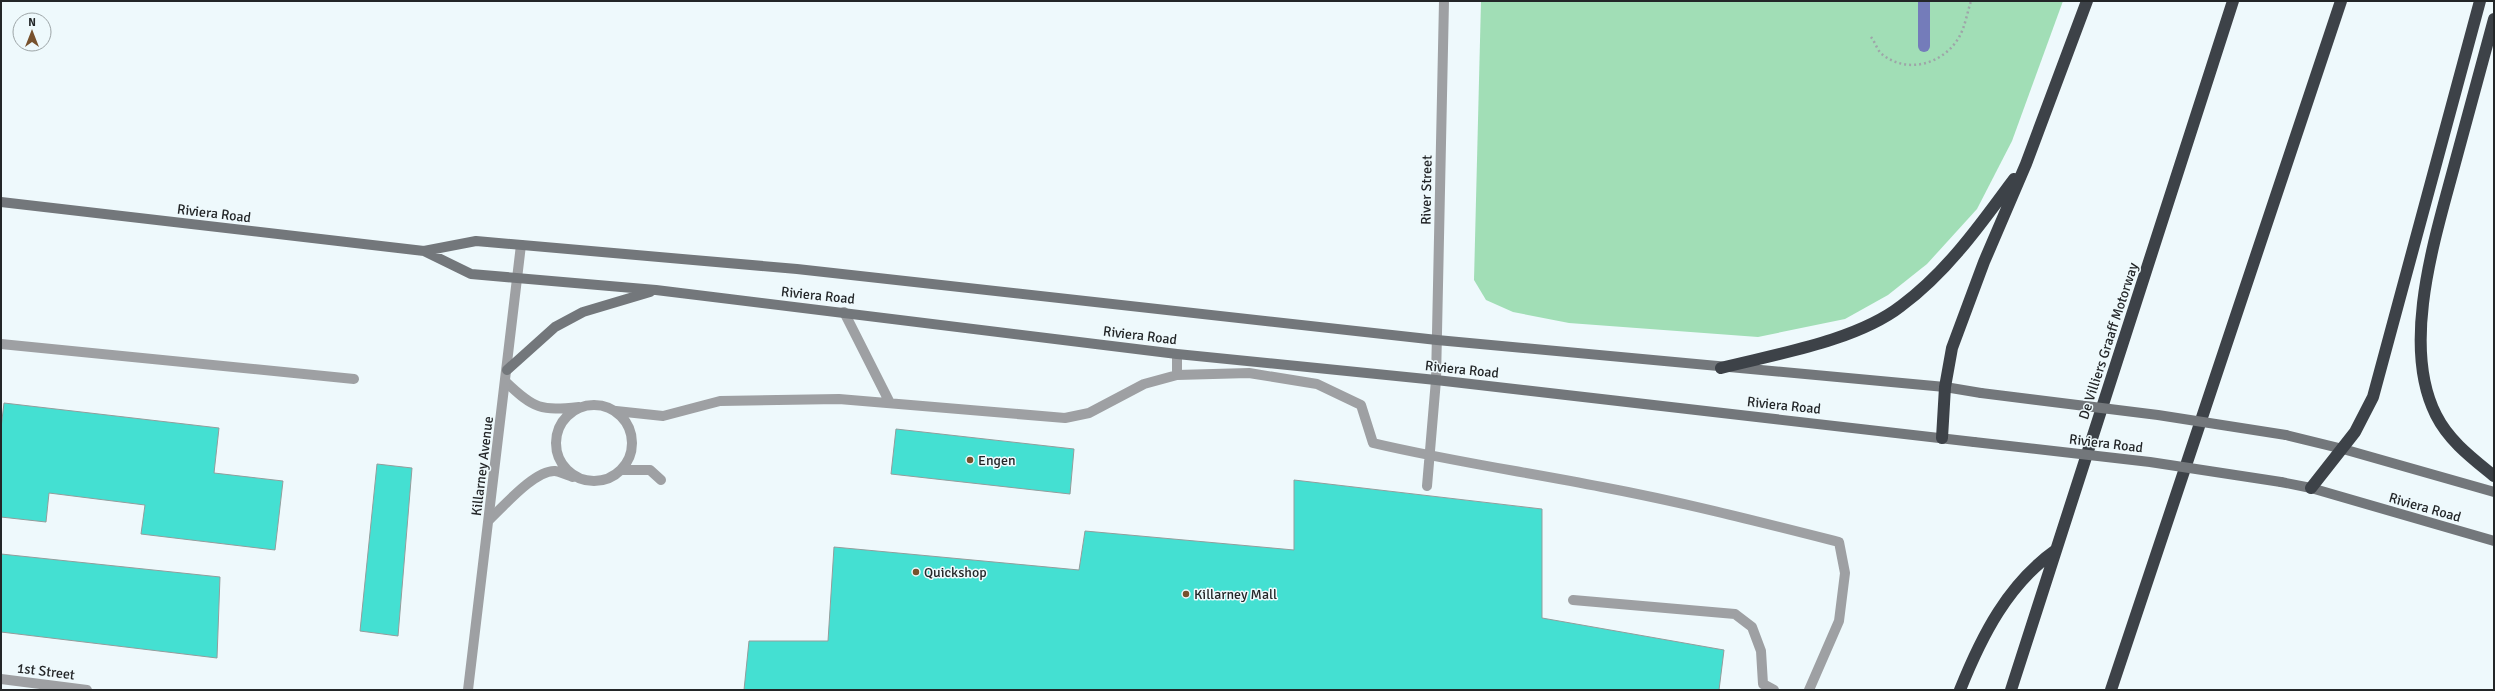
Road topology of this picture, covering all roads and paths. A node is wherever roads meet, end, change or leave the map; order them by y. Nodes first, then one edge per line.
1 (1444, 1) edge
2 (1971, 1) edge
3 (2086, 1) edge
4 (2234, 1) edge
5 (2341, 1) edge
6 (2480, 1) edge
7 (2494, 19) edge
8 (1871, 37) dead end
9 (2026, 164) junction
10 (1, 202) edge
11 (521, 245) junction
12 (424, 251) junction
13 (516, 278) junction
14 (656, 290) junction
15 (844, 312) junction
16 (1437, 340) junction
17 (1, 344) edge
18 (1177, 354) junction
19 (1721, 368) junction
20 (507, 370) junction
21 (1177, 375) junction
22 (354, 379) dead end
23 (1436, 380) junction
24 (506, 382) junction
25 (1945, 387) junction
26 (890, 403) junction
27 (584, 406) junction
28 (616, 411) junction
29 (1942, 438) junction
30 (2343, 449) junction
31 (1431, 457) junction
32 (622, 470) junction
33 (2494, 476) edge
34 (579, 478) junction
35 (661, 480) dead end
36 (1427, 486) dead end
37 (2311, 488) junction
38 (2494, 492) edge
39 (490, 519) junction
40 (2494, 541) edge
41 (2056, 550) junction
42 (1574, 600) dead end
43 (1, 679) edge
44 (87, 690) edge
45 (468, 690) edge
46 (1774, 690) edge
47 (1809, 690) edge
48 (1960, 690) edge
49 (2011, 690) edge
50 (2111, 690) edge

1 - 16 street, River Street
2 - 8 path
3 - 9 highway
4 - 41 highway, De Villiers Graaff Motorway
5 - 50 highway
6 - 30 highway
7 - 33 highway
9 - 19 highway
9 - 25 highway
10 - 12 main road, Riviera Road
11 - 12 main road, Riviera Road
11 - 13 street, Killarney Avenue
11 - 16 main road, Riviera Road
12 - 13 main road, Riviera Road
13 - 14 main road, Riviera Road
13 - 20 street, Killarney Avenue
14 - 15 main road, Riviera Road
14 - 20 main road
15 - 18 main road, Riviera Road
15 - 26 street
16 - 19 main road, Riviera Road
16 - 23 street, River Street
17 - 22 street
18 - 21 street
18 - 23 main road, Riviera Road
19 - 25 main road, Riviera Road
20 - 24 street, Killarney Avenue
21 - 26 street
21 - 31 street
23 - 29 main road, Riviera Road
23 - 31 street, River Street
24 - 27 street
24 - 39 street, Killarney Avenue
25 - 29 highway
25 - 30 main road, Riviera Road, bridge
26 - 28 street
27 - 28 street
27 - 34 street
28 - 32 street
29 - 37 main road, Riviera Road, bridge
30 - 37 highway
30 - 38 main road, Riviera Road
31 - 36 street, River Street
31 - 47 street
32 - 34 street
32 - 35 street
34 - 39 street
37 - 40 main road, Riviera Road
39 - 45 street, Killarney Avenue
41 - 48 highway
41 - 49 highway, De Villiers Graaff Motorway
42 - 46 street
43 - 44 street, 1st Street

